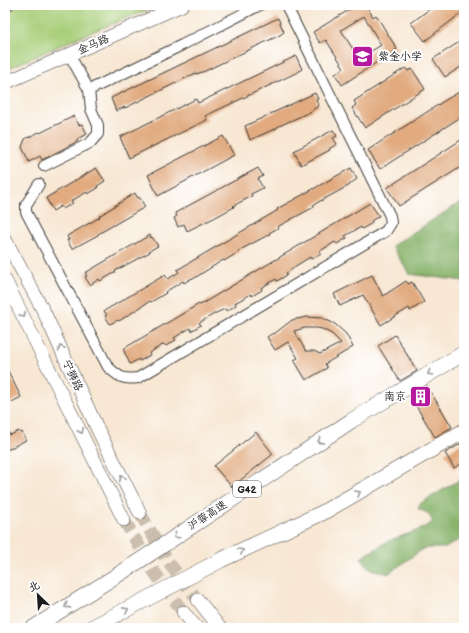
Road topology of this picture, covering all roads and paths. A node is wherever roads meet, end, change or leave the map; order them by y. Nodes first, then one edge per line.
1 (8, 5) edge
2 (182, 5) edge
3 (260, 5) edge
4 (286, 5) edge
5 (5, 6) edge
6 (69, 54) junction
7 (5, 83) edge
8 (90, 90) junction
9 (44, 166) dead end
10 (39, 184) dead end
11 (5, 239) edge
12 (5, 280) edge
13 (464, 353) edge
14 (464, 431) edge
15 (140, 513) tunnel mouth
16 (124, 520) tunnel mouth
17 (198, 600) tunnel mouth
18 (183, 612) tunnel mouth
19 (33, 628) edge
20 (91, 628) edge
21 (197, 628) edge
22 (220, 628) edge

1 - 5 street
2 - 6 main road, 金马路
3 - 8 street
4 - 10 street
6 - 7 main road, 金马路
6 - 8 street
8 - 9 street
15 -> 11 main road, 宁狮路
12 -> 16 main road, 宁狮路
13 -> 19 highway, 沪蓉高速 / G42
20 -> 14 highway
17 - 22 main road
18 - 21 main road

